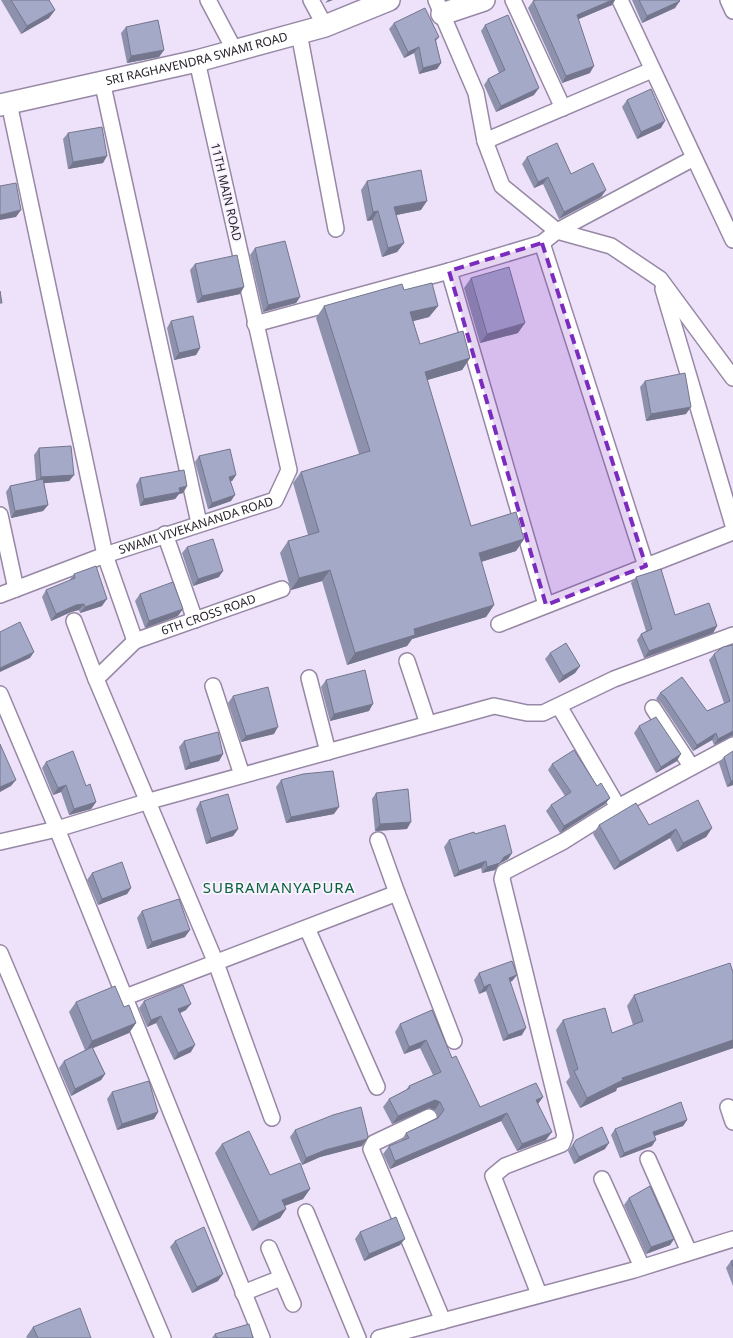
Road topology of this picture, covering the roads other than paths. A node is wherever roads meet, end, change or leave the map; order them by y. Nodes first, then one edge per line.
1 (208, 0) edge
2 (311, 0) edge
3 (390, 0) edge
4 (484, 0) edge
5 (514, 0) edge
6 (620, 0) edge
7 (728, 0) edge
8 (439, 7) edge
9 (733, 11) edge
10 (325, 26) junction
11 (299, 33) junction
12 (236, 51) junction
13 (197, 61) junction
14 (652, 70) junction
15 (102, 81) junction
16 (4, 104) edge
17 (563, 108) junction
18 (485, 141) junction
19 (694, 158) junction
20 (336, 229) dead end
21 (557, 231) junction
22 (733, 240) edge
23 (542, 243) junction
24 (449, 271) junction
25 (660, 279) junction
26 (256, 324) junction
27 (733, 378) edge
28 (0, 515) edge
29 (199, 523) junction
30 (733, 525) edge
31 (733, 532) edge
32 (165, 534) junction
33 (105, 555) junction
34 (646, 566) junction
35 (16, 589) junction
36 (282, 589) dead end
37 (0, 595) edge
38 (546, 605) junction
39 (194, 620) junction
40 (74, 621) dead end
41 (498, 624) dead end
42 (733, 635) edge
43 (135, 641) junction
44 (406, 661) dead end
45 (96, 678) junction
46 (309, 678) dead end
47 (213, 686) dead end
48 (0, 694) edge
49 (559, 706) junction
50 (653, 708) dead end
51 (428, 724) junction
52 (733, 744) edge
53 (328, 752) junction
54 (691, 766) junction
55 (242, 775) junction
56 (146, 802) junction
57 (618, 807) junction
58 (57, 829) junction
59 (378, 840) dead end
60 (0, 842) edge
61 (397, 893) junction
62 (307, 928) junction
63 (0, 953) edge
64 (216, 963) junction
65 (123, 998) junction
66 (454, 1041) dead end
67 (377, 1087) dead end
68 (728, 1107) dead end
69 (429, 1117) dead end
70 (272, 1118) dead end
71 (733, 1122) edge
72 (648, 1159) dead end
73 (602, 1179) dead end
74 (306, 1212) dead end
75 (733, 1239) edge
76 (270, 1248) dead end
77 (689, 1252) junction
78 (642, 1267) junction
79 (281, 1278) junction
80 (244, 1293) junction
81 (539, 1294) junction
82 (293, 1304) dead end
83 (444, 1321) junction
84 (413, 1334) edge
85 (163, 1338) edge
86 (262, 1338) edge
87 (358, 1338) edge
88 (379, 1338) edge

1 - 12 street
2 - 10 street
3 - 10 street, SRI RAGHAVENDRA SWAMI ROAD
4 - 8 street
5 - 17 street
6 - 14 street
7 - 9 street
8 - 18 street
10 - 11 street, SRI RAGHAVENDRA SWAMI ROAD
11 - 12 street, SRI RAGHAVENDRA SWAMI ROAD
11 - 20 street
12 - 13 street, SRI RAGHAVENDRA SWAMI ROAD
13 - 15 street, SRI RAGHAVENDRA SWAMI ROAD
13 - 26 street, 11TH MAIN ROAD
14 - 17 street
14 - 19 street
15 - 16 street, SRI RAGHAVENDRA SWAMI ROAD
15 - 29 street
16 - 33 street
17 - 18 street
18 - 21 street
19 - 21 street
19 - 22 street
21 - 23 street
21 - 25 street
23 - 24 street
23 - 34 street
24 - 26 street
24 - 38 street
25 - 27 street
25 - 30 street
26 - 29 street, SWAMI VIVEKANANDA ROAD
28 - 35 street
29 - 32 street, SWAMI VIVEKANANDA ROAD
31 - 34 street
32 - 33 street, SWAMI VIVEKANANDA ROAD
32 - 39 street
33 - 35 street, SWAMI VIVEKANANDA ROAD
33 - 43 street
34 - 38 street
35 - 37 street, SWAMI VIVEKANANDA ROAD
36 - 39 street, 6TH CROSS ROAD
38 - 41 street
39 - 43 street, 6TH CROSS ROAD
40 - 45 street
42 - 49 street
43 - 45 street
44 - 51 street
45 - 56 street
46 - 53 street
47 - 55 street
48 - 58 street
49 - 51 street
49 - 57 street
50 - 54 street
51 - 53 street
52 - 54 street
53 - 55 street
54 - 57 street
55 - 56 street
56 - 58 street
56 - 64 street
57 - 81 street
58 - 60 street
58 - 65 street
59 - 61 street
61 - 62 street
61 - 66 street
62 - 64 street
62 - 67 street
63 - 85 street
64 - 65 street
64 - 70 street
65 - 80 street
68 - 71 street
69 - 83 street
72 - 77 street
73 - 78 street
74 - 87 street
75 - 77 street
76 - 79 street
77 - 78 street
78 - 81 street
79 - 80 street
79 - 82 street
80 - 86 street
81 - 83 street
83 - 84 street
84 - 88 street

